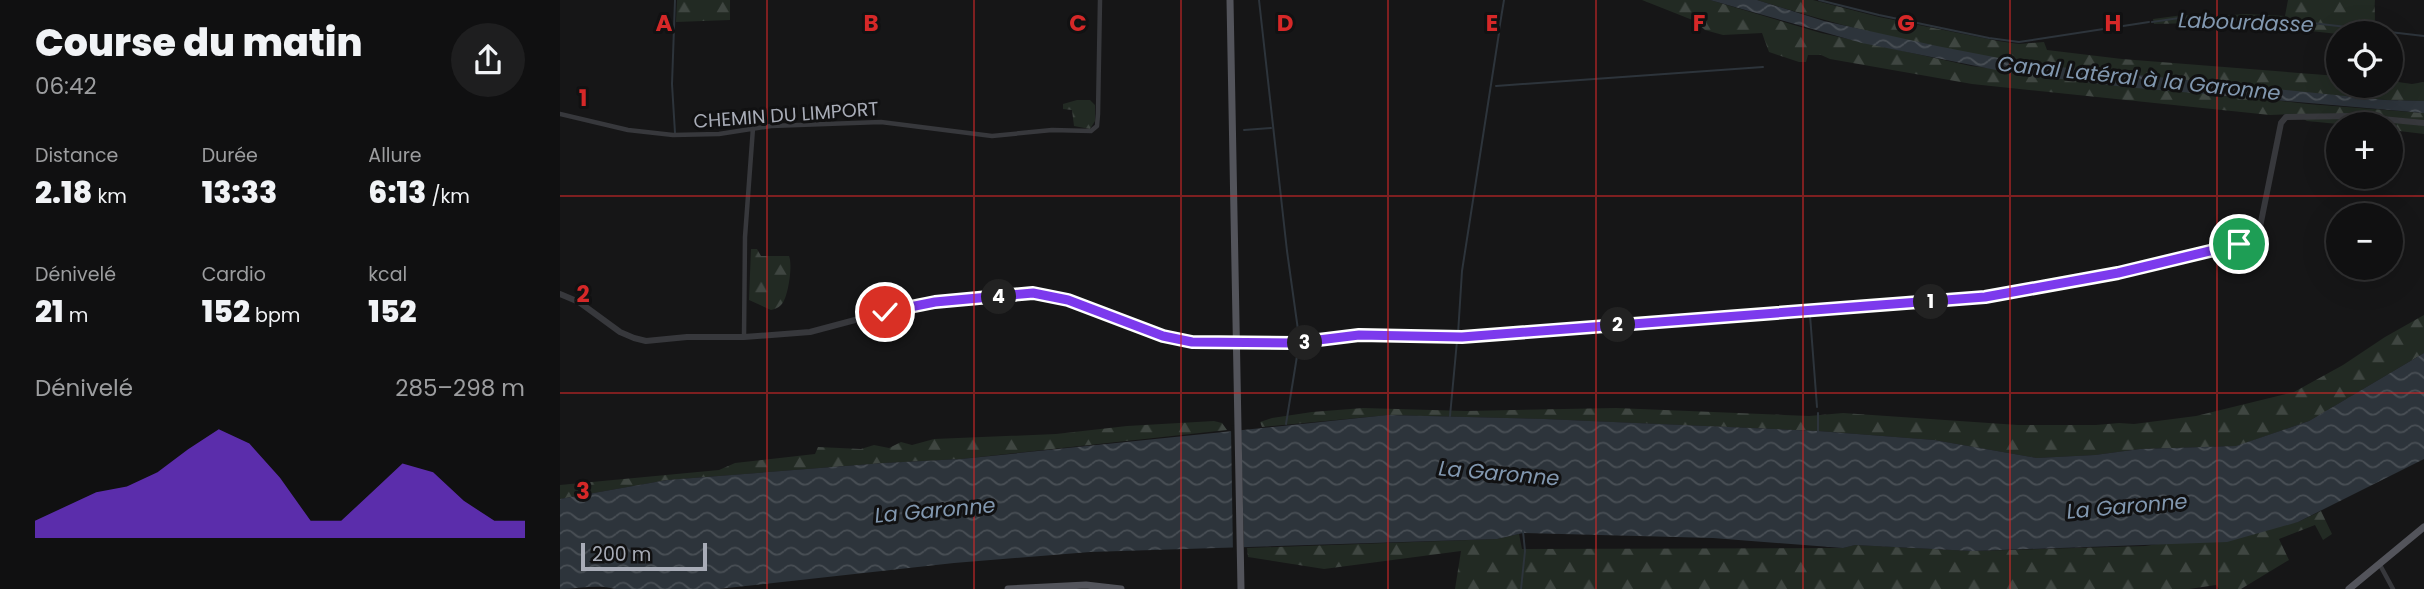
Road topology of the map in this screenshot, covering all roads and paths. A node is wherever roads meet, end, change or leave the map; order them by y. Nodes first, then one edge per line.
1 (1100, 0) edge
2 (1230, 0) edge
3 (560, 114) edge
4 (2424, 123) edge
5 (753, 128) junction
6 (560, 294) edge
7 (744, 338) junction
8 (2424, 527) edge
9 (2380, 565) junction
10 (1008, 589) edge
11 (1121, 589) edge
12 (1241, 589) edge
13 (2349, 589) edge
14 (2393, 589) edge

1 - 5 street, CHEMIN DU LIMPORT
2 - 12 main road
3 - 5 street, CHEMIN DU LIMPORT
4 - 7 street, bridge
5 - 7 street
6 - 7 street
8 - 9 main road
9 - 13 main road
9 - 14 street
10 - 11 main road

